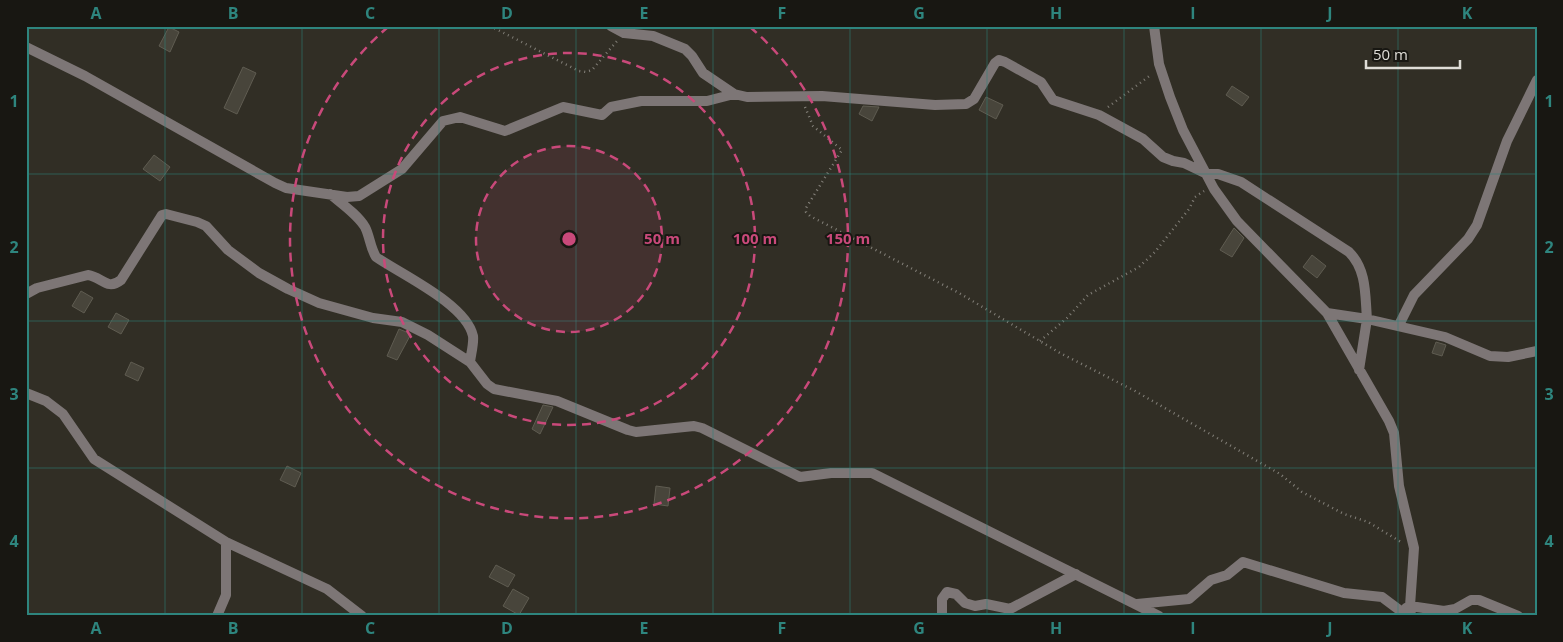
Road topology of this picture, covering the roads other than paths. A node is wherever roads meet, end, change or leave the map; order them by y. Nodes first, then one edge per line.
1 (611, 26) edge
2 (1154, 26) edge
3 (26, 46) edge
4 (1537, 80) edge
5 (734, 94) junction
6 (1207, 174) junction
7 (330, 194) junction
8 (26, 294) edge
9 (1327, 313) junction
10 (1367, 319) junction
11 (1399, 325) junction
12 (1537, 351) edge
13 (470, 362) junction
14 (1359, 370) junction
15 (26, 393) edge
16 (226, 542) junction
17 (1076, 574) junction
18 (1136, 604) junction
19 (1405, 612) edge
20 (217, 616) edge
21 (362, 616) edge
22 (942, 616) edge
23 (1159, 616) edge
24 (1518, 616) edge

1 - 5 street
2 - 6 street
3 - 7 street
4 - 11 street
5 - 6 street
5 - 7 street
6 - 9 street
6 - 10 street
7 - 13 street
8 - 13 street
9 - 10 street
9 - 14 street
10 - 11 street
10 - 14 street
11 - 12 street
13 - 17 street
14 - 19 street
15 - 16 street
16 - 20 street
16 - 21 street
17 - 18 street
17 - 22 street
18 - 19 street
18 - 23 street
19 - 24 street

